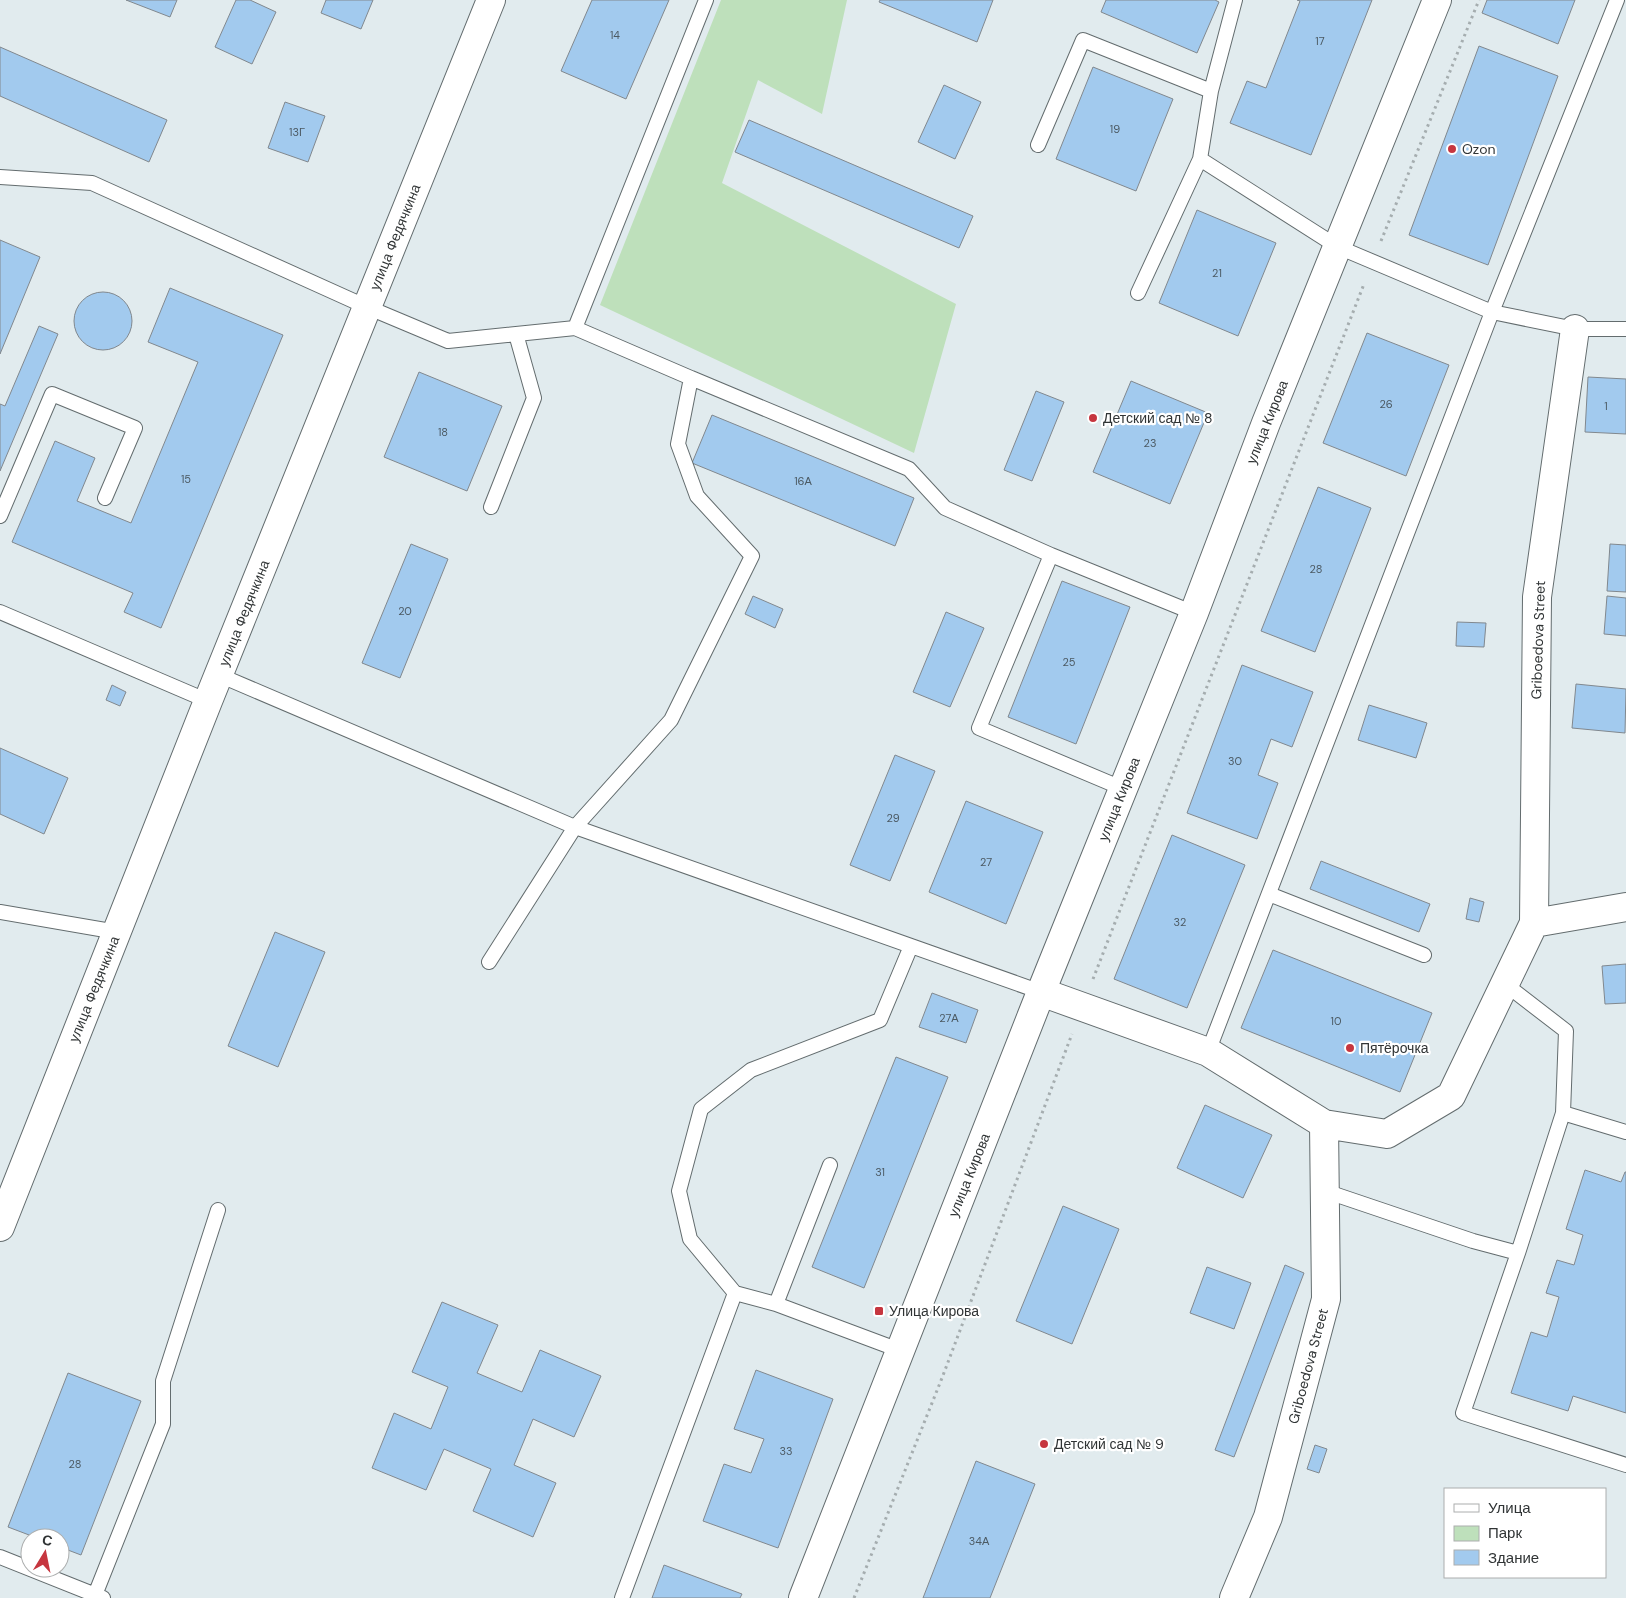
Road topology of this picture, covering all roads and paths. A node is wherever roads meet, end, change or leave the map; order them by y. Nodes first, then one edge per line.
1 (491, 0) edge
2 (706, 0) edge
3 (1235, 0) edge
4 (1438, 0) edge
5 (1479, 0) edge
6 (1618, 0) edge
7 (1211, 90) junction
8 (1038, 145) dead end
9 (1200, 160) junction
10 (0, 177) edge
11 (1338, 248) junction
12 (1372, 262) junction
13 (1138, 293) dead end
14 (367, 307) junction
15 (1492, 312) junction
16 (575, 328) junction
17 (1626, 328) edge
18 (1575, 329) junction
19 (516, 334) junction
20 (692, 378) junction
21 (105, 498) dead end
22 (491, 507) dead end
23 (0, 516) edge
24 (1051, 555) junction
25 (0, 612) edge
26 (1194, 613) junction
27 (219, 675) junction
28 (208, 701) junction
29 (1124, 789) junction
30 (575, 828) junction
31 (1269, 894) junction
32 (1626, 908) edge
33 (0, 912) edge
34 (1534, 923) junction
35 (117, 932) junction
36 (911, 946) junction
37 (1424, 955) dead end
38 (489, 962) dead end
39 (1505, 984) junction
40 (1041, 992) junction
41 (1081, 1008) junction
42 (1208, 1052) junction
43 (1563, 1113) junction
44 (1324, 1124) junction
45 (1626, 1132) edge
46 (830, 1165) dead end
47 (1325, 1191) junction
48 (218, 1210) dead end
49 (0, 1227) edge
50 (1518, 1253) junction
51 (735, 1293) junction
52 (776, 1304) junction
53 (899, 1350) junction
54 (1626, 1465) edge
55 (0, 1557) edge
56 (99, 1596) edge
57 (622, 1598) edge
58 (803, 1598) edge
59 (854, 1598) edge
60 (1234, 1598) edge

1 - 14 street, улица Федячкина
2 - 16 lane
3 - 7 lane
4 - 11 street, улица Кирова
5 - 12 path
6 - 15 lane
7 - 8 lane
7 - 9 lane
9 - 11 lane
9 - 13 lane
10 - 14 lane
11 - 12 lane
11 - 26 street, улица Кирова
12 - 15 lane
12 - 41 path
14 - 19 lane
14 - 27 street, улица Федячкина
15 - 18 lane
15 - 31 lane
16 - 19 lane
16 - 20 lane
17 - 18 lane
18 - 34 street, Griboedova Street
19 - 22 lane
20 - 24 lane
20 - 30 lane
21 - 23 lane
24 - 26 lane
24 - 29 lane
25 - 28 lane
26 - 29 street, улица Кирова
27 - 28 street, улица Федячкина
27 - 30 lane
28 - 35 street, улица Федячкина
29 - 40 street, улица Кирова
30 - 36 lane
30 - 38 lane
31 - 37 lane
31 - 42 lane
32 - 34 street
33 - 35 lane
34 - 39 street
35 - 49 street, улица Федячкина
36 - 40 lane
36 - 51 lane
39 - 43 lane
39 - 44 street
40 - 41 street
40 - 53 street, улица Кирова
41 - 42 street
41 - 59 path
42 - 44 street
43 - 45 lane
43 - 50 lane
44 - 47 street, Griboedova Street
46 - 52 lane
47 - 50 lane
47 - 60 street, Griboedova Street
48 - 56 lane
50 - 54 lane
51 - 52 lane
51 - 57 lane
52 - 53 lane
53 - 58 street, улица Кирова
55 - 56 lane

